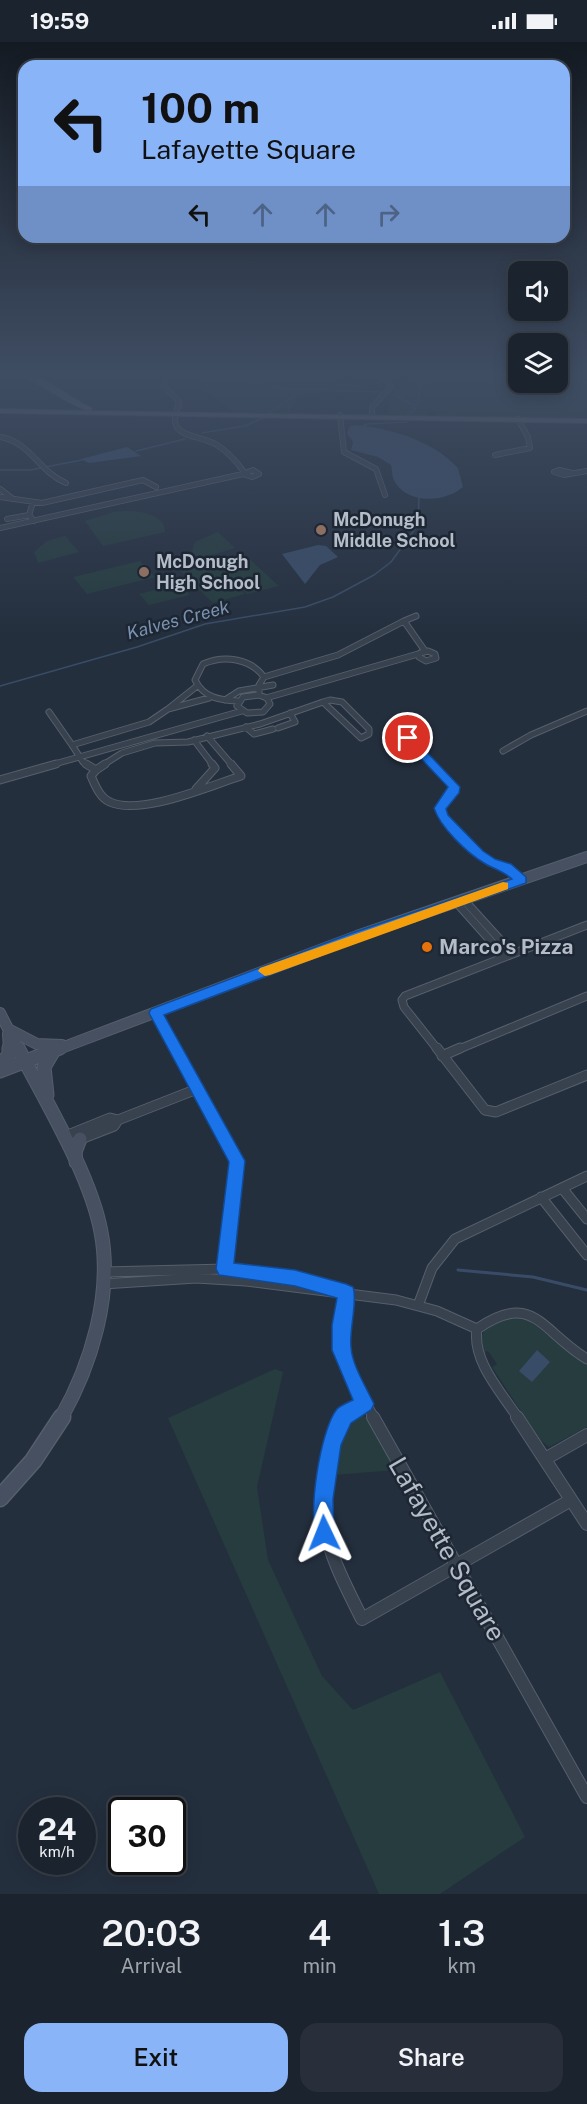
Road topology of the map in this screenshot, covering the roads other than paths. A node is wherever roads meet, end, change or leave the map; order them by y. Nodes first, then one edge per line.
1 (40, 461) edge
2 (236, 461) edge
3 (238, 461) edge
4 (362, 461) edge
5 (587, 471) edge
6 (572, 473) dead end
7 (245, 474) junction
8 (66, 483) dead end
9 (156, 487) dead end
10 (0, 489) edge
11 (385, 495) dead end
12 (0, 497) edge
13 (15, 500) junction
14 (0, 502) edge
15 (35, 504) junction
16 (29, 514) junction
17 (7, 519) dead end
18 (34, 521) junction
19 (0, 528) edge
20 (416, 616) dead end
21 (404, 621) junction
22 (421, 655) junction
23 (269, 679) junction
24 (197, 686) junction
25 (261, 691) junction
26 (209, 698) junction
27 (225, 700) junction
28 (323, 702) junction
29 (238, 703) junction
30 (270, 704) junction
31 (168, 709) junction
32 (49, 711) dead end
33 (242, 711) junction
34 (587, 711) edge
35 (290, 713) junction
36 (267, 716) junction
37 (246, 727) junction
38 (207, 736) junction
39 (194, 740) junction
40 (72, 745) junction
41 (416, 747) dead end
42 (503, 751) dead end
43 (78, 755) junction
44 (96, 770) junction
45 (0, 778) edge
46 (195, 790) junction
47 (587, 857) edge
48 (521, 880) junction
49 (460, 901) junction
50 (587, 925) edge
51 (509, 955) junction
52 (587, 996) edge
53 (0, 1013) edge
54 (156, 1013) junction
55 (7, 1028) junction
56 (75, 1044) junction
57 (53, 1052) junction
58 (442, 1056) junction
59 (25, 1063) junction
60 (0, 1065) edge
61 (0, 1071) edge
62 (587, 1075) edge
63 (197, 1089) junction
64 (49, 1108) junction
65 (118, 1120) junction
66 (80, 1139) junction
67 (65, 1141) junction
68 (76, 1166) junction
69 (587, 1176) edge
70 (562, 1188) junction
71 (541, 1197) junction
72 (587, 1219) edge
73 (587, 1255) edge
74 (224, 1274) junction
75 (104, 1278) junction
76 (346, 1292) junction
77 (419, 1304) junction
78 (477, 1329) junction
79 (587, 1359) edge
80 (364, 1404) junction
81 (587, 1435) edge
82 (545, 1459) junction
83 (0, 1498) edge
84 (571, 1500) junction
85 (587, 1524) edge
86 (457, 1566) junction
87 (587, 1797) edge

1 - 8 street
2 - 7 street
3 - 7 street
4 - 11 street
5 - 6 street
7 - 18 street
9 - 15 street
10 - 13 street
12 - 13 street
13 - 14 street
13 - 15 street
15 - 16 street
16 - 17 street
16 - 18 street
18 - 19 street
20 - 21 street
21 - 22 street
21 - 23 street
22 - 25 street
22 - 30 street
23 - 24 street
23 - 25 street
23 - 25 street
24 - 26 street
24 - 31 street
25 - 27 street
25 - 29 street
25 - 30 street
26 - 27 street
26 - 31 street
27 - 29 street
28 - 28 street
28 - 35 street
29 - 33 street
29 - 43 street
30 - 36 street
31 - 40 street
32 - 40 street
33 - 36 street
33 - 43 street
34 - 42 street
35 - 36 street
35 - 37 street
36 - 37 street
37 - 38 street
38 - 39 street
38 - 46 street
39 - 44 street
39 - 46 street
40 - 43 street
41 - 48 street
43 - 44 street
43 - 45 street
44 - 46 street
47 - 48 main road
48 - 49 main road
49 - 51 street
49 - 54 main road
50 - 51 street
51 - 58 street
52 - 58 street
53 - 55 main road
54 - 56 main road
54 - 63 street
55 - 56 main road
55 - 59 main road
55 - 60 main road
56 - 57 main road
57 - 59 main road
57 - 64 main road
58 - 62 street
59 - 61 main road
59 - 64 main road
63 - 65 street
63 - 74 street
64 - 67 main road
65 - 66 street
65 - 67 street
66 - 67 street
66 - 68 main road
67 - 68 main road
68 - 75 main road
69 - 70 street
70 - 71 street
70 - 72 street
71 - 73 street
71 - 77 street
74 - 75 street
74 - 76 street
75 - 83 main road
76 - 77 street
76 - 80 street, Lafayette Square
77 - 78 street
78 - 79 street
78 - 82 street
80 - 86 street, Lafayette Square
80 - 86 street
81 - 82 street
82 - 84 street
84 - 85 street
84 - 86 street
86 - 87 street, Lafayette Square

